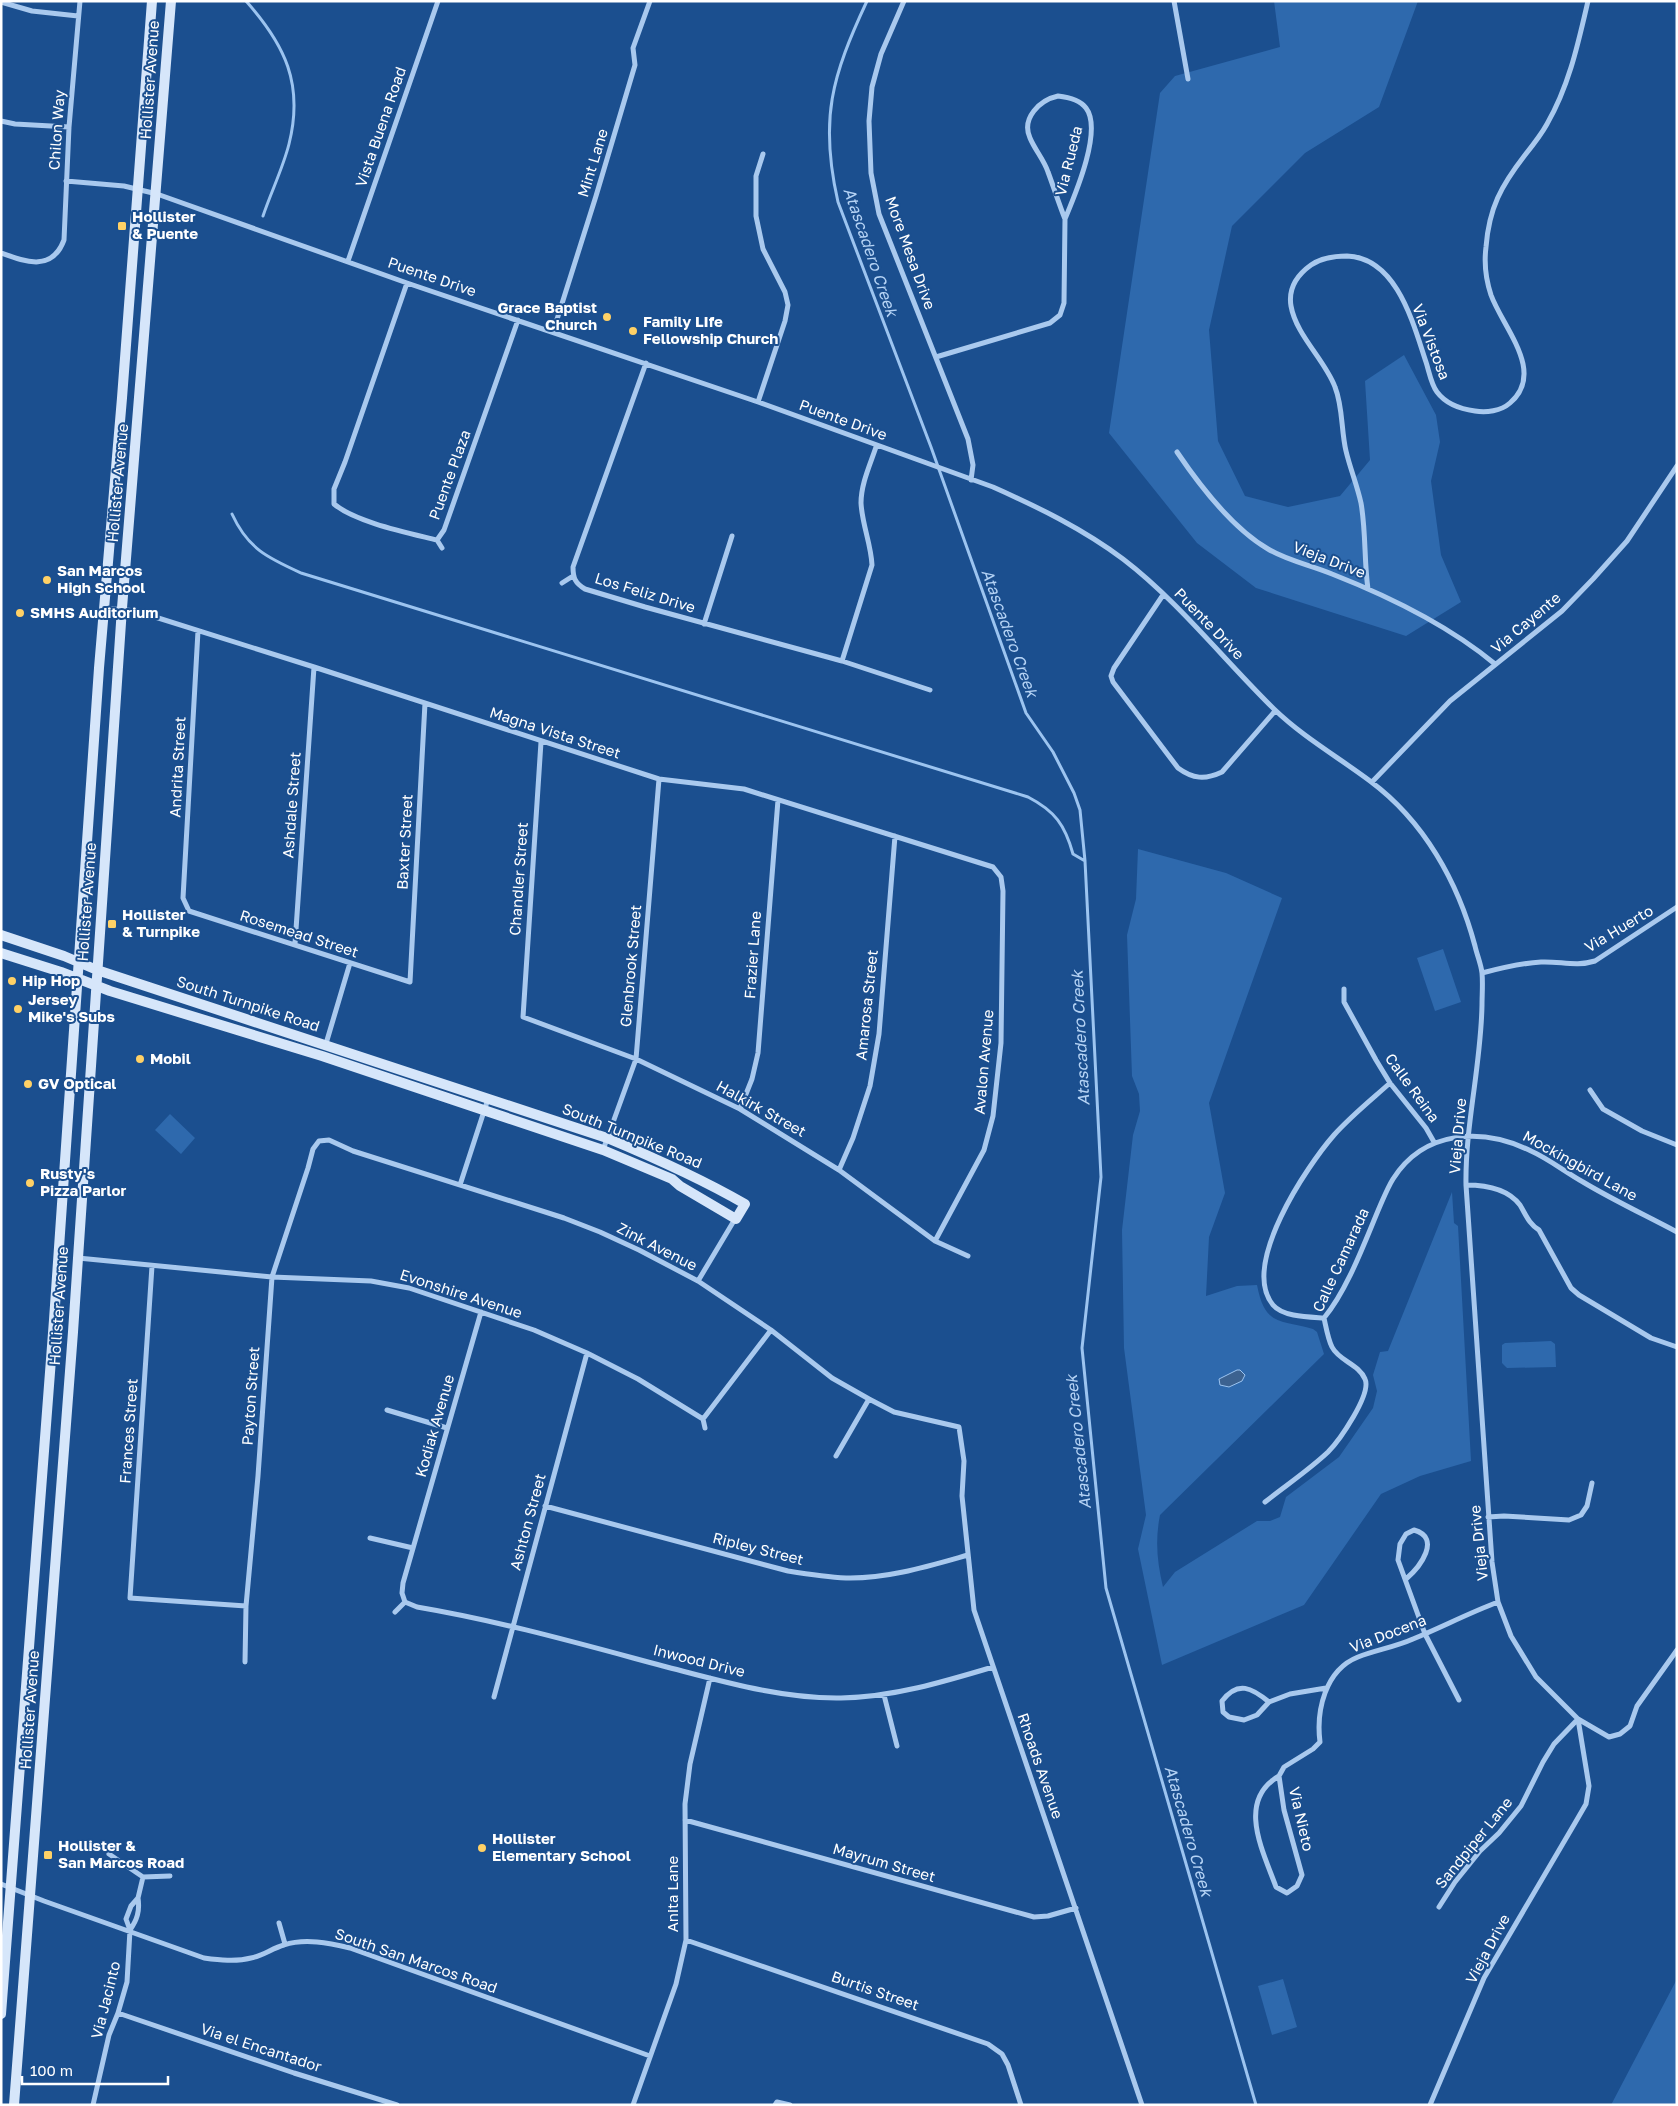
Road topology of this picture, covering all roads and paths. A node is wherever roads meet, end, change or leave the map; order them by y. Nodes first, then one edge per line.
1 (80, 1) edge
2 (152, 1) edge
3 (171, 1) edge
4 (438, 1) edge
5 (650, 1) edge
6 (904, 1) edge
7 (1174, 1) edge
8 (1588, 1) edge
9 (1, 2) edge
10 (78, 16) junction
11 (1188, 80) dead end
12 (1, 121) edge
13 (69, 127) junction
14 (763, 154) dead end
15 (66, 181) junction
16 (138, 190) junction
17 (157, 194) junction
18 (1066, 220) junction
19 (1, 253) edge
20 (348, 261) junction
21 (407, 283) junction
22 (518, 320) junction
23 (553, 332) junction
24 (936, 358) junction
25 (646, 363) junction
26 (758, 402) junction
27 (876, 447) junction
28 (1177, 452) dead end
29 (1677, 466) edge
30 (971, 480) junction
31 (334, 504) junction
32 (328, 508) dead end
33 (732, 536) dead end
34 (437, 540) junction
35 (442, 548) dead end
36 (573, 576) junction
37 (562, 583) dead end
38 (1368, 589) junction
39 (1163, 595) junction
40 (104, 608) junction
41 (122, 608) junction
42 (704, 624) junction
43 (198, 631) junction
44 (842, 661) junction
45 (1495, 664) junction
46 (314, 667) junction
47 (930, 690) dead end
48 (426, 703) junction
49 (1275, 711) junction
50 (541, 742) junction
51 (659, 779) junction
52 (1372, 782) junction
53 (778, 800) junction
54 (895, 836) junction
55 (999, 873) joint
56 (185, 904) joint
57 (1677, 907) edge
58 (1467, 915) joint
59 (1, 935) edge
60 (294, 944) junction
61 (1, 953) edge
62 (78, 962) junction
63 (350, 963) junction
64 (97, 970) junction
65 (1482, 973) junction
66 (77, 978) junction
67 (410, 982) joint
68 (95, 985) junction
69 (1344, 989) dead end
70 (523, 1017) joint
71 (325, 1046) junction
72 (322, 1056) junction
73 (636, 1059) junction
74 (1390, 1083) junction
75 (1590, 1090) dead end
76 (488, 1098) junction
77 (740, 1109) junction
78 (484, 1110) junction
79 (1468, 1136) junction
80 (607, 1138) junction
81 (318, 1141) joint
82 (1434, 1142) junction
83 (1677, 1145) edge
84 (603, 1150) junction
85 (839, 1170) junction
86 (460, 1185) junction
87 (1466, 1185) junction
88 (736, 1219) junction
89 (1677, 1232) edge
90 (935, 1241) junction
91 (968, 1256) dead end
92 (78, 1258) junction
93 (152, 1266) junction
94 (272, 1277) junction
95 (698, 1281) junction
96 (481, 1312) junction
97 (1324, 1318) junction
98 (771, 1330) junction
99 (1677, 1347) edge
100 (587, 1353) junction
101 (869, 1399) junction
102 (387, 1410) dead end
103 (703, 1419) junction
104 (959, 1427) joint
105 (447, 1428) junction
106 (705, 1428) dead end
107 (836, 1456) dead end
108 (1592, 1483) dead end
109 (1265, 1502) dead end
110 (545, 1506) junction
111 (1488, 1517) junction
112 (370, 1538) dead end
113 (413, 1548) junction
114 (968, 1555) junction
115 (1406, 1579) junction
116 (404, 1601) junction
117 (1498, 1602) junction
118 (246, 1606) junction
119 (395, 1612) dead end
120 (512, 1626) junction
121 (1425, 1634) junction
122 (1677, 1650) edge
123 (245, 1662) dead end
124 (993, 1668) junction
125 (710, 1678) junction
126 (1326, 1688) junction
127 (884, 1695) junction
128 (494, 1697) dead end
129 (1459, 1700) dead end
130 (1269, 1702) junction
131 (1578, 1719) junction
132 (1319, 1721) joint
133 (897, 1746) dead end
134 (1280, 1776) junction
135 (685, 1820) junction
136 (109, 1854) dead end
137 (170, 1876) dead end
138 (143, 1877) junction
139 (1, 1884) edge
140 (12, 1889) junction
141 (29, 1896) junction
142 (138, 1898) junction
143 (1076, 1908) junction
144 (1440, 1908) dead end
145 (279, 1923) dead end
146 (130, 1930) junction
147 (686, 1940) junction
148 (285, 1944) junction
149 (118, 2013) junction
150 (1, 2014) edge
151 (650, 2056) junction
152 (776, 2103) edge
153 (14, 2105) edge
154 (93, 2105) edge
155 (397, 2105) edge
156 (633, 2105) edge
157 (790, 2105) edge
158 (1021, 2105) edge
159 (1142, 2105) edge
160 (1430, 2105) edge

1 - 10 street, Chilon Way
2 - 16 main road, Hollister Avenue
3 - 17 main road, Hollister Avenue
4 - 20 street, Vista Buena Road
5 - 23 street, Mint Lane
6 - 24 street, More Mesa Drive
7 - 11 street
8 - 38 street, Via Vistosa
9 - 10 street
10 - 13 street, Chilon Way
12 - 13 street
13 - 15 street, Chilon Way
14 - 26 street
15 - 16 street, Puente Drive
15 - 19 street, Chilon Way
16 - 17 street, Puente Drive
16 - 40 main road, Hollister Avenue
17 - 20 street, Puente Drive
17 - 41 main road, Hollister Avenue
18 - 18 street, Via Rueda
18 - 24 street, Via Rueda
20 - 21 street, Puente Drive
21 - 22 street, Puente Drive
21 - 31 street
22 - 23 street, Puente Drive
22 - 34 street, Puente Plaza
23 - 25 street, Puente Drive
24 - 30 street, More Mesa Drive
25 - 26 street, Puente Drive
25 - 36 street, Los Feliz Drive
26 - 27 street, Puente Drive
27 - 30 street, Puente Drive
27 - 44 street
28 - 38 street, Vieja Drive
29 - 45 street, Via Cayente
30 - 39 street, Puente Drive
31 - 32 street
31 - 34 street, Puente Plaza
33 - 42 street
34 - 35 street
36 - 37 street
36 - 42 street, Los Feliz Drive
38 - 45 street, Vieja Drive
39 - 49 street, Puente Drive
39 - 49 street
40 - 41 street, Magna Vista Street
40 - 62 main road, Hollister Avenue
41 - 43 street, Magna Vista Street
41 - 64 main road, Hollister Avenue
42 - 44 street, Los Feliz Drive
43 - 46 street, Magna Vista Street
43 - 56 street, Andrita Street
44 - 47 street, Los Feliz Drive
45 - 52 street, Via Cayente
46 - 48 street, Magna Vista Street
46 - 60 street, Ashdale Street
48 - 50 street, Magna Vista Street
48 - 67 street, Baxter Street
49 - 52 street, Puente Drive
50 - 51 street, Magna Vista Street
50 - 70 street, Chandler Street
51 - 53 street, Magna Vista Street
51 - 73 street, Glenbrook Street
52 - 58 street, Puente Drive
53 - 54 street, Magna Vista Street
53 - 77 street, Frazier Lane
54 - 55 street, Magna Vista Street
54 - 85 street, Amarosa Street
55 - 90 street, Avalon Avenue
56 - 60 street, Rosemead Street
57 - 65 street, Via Huerto
58 - 65 street, Vieja Drive
59 - 62 main road, South Turnpike Road
60 - 63 street, Rosemead Street
61 - 66 main road, South Turnpike Road
62 - 64 main road, South Turnpike Road
62 - 66 main road, Hollister Avenue
63 - 67 street, Rosemead Street
63 - 71 street
64 - 68 main road, Hollister Avenue
64 - 71 main road, South Turnpike Road
65 - 79 street, Vieja Drive
66 - 68 main road, South Turnpike Road
66 - 140 main road, Hollister Avenue
68 - 72 main road, South Turnpike Road
68 - 92 main road, Hollister Avenue
69 - 74 street, Calle Reina
70 - 73 street, Halkirk Street
71 - 72 street
71 - 76 main road, South Turnpike Road
72 - 78 main road, South Turnpike Road
73 - 77 street, Halkirk Street
73 - 80 street, Glenbrook Street
74 - 82 street, Calle Reina
74 - 97 street
75 - 83 street
76 - 78 street
76 - 80 main road, South Turnpike Road
77 - 85 street, Halkirk Street
78 - 84 main road, South Turnpike Road
78 - 86 street
79 - 82 street, Calle Reina
79 - 87 street, Vieja Drive
79 - 89 street, Mockingbird Lane
80 - 84 street, Glenbrook Street
80 - 88 main road, South Turnpike Road
81 - 86 street, Zink Avenue
81 - 94 street, Payton Street
82 - 97 street, Calle Camarada
84 - 88 main road, South Turnpike Road
85 - 90 street, Halkirk Street
86 - 95 street, Zink Avenue
87 - 99 street
87 - 111 street, Vieja Drive
88 - 95 street
90 - 91 street, Halkirk Street
92 - 93 street, Evonshire Avenue
92 - 141 main road, Hollister Avenue
93 - 94 street, Evonshire Avenue
93 - 118 street, Frances Street
94 - 96 street, Evonshire Avenue
94 - 118 street, Payton Street
95 - 98 street, Zink Avenue
96 - 100 street, Evonshire Avenue
96 - 105 street, Kodiak Avenue
97 - 109 street, Calle Camarada
98 - 101 street, Zink Avenue
98 - 103 street
100 - 103 street, Evonshire Avenue
100 - 110 street, Ashton Street
101 - 104 street, Zink Avenue
101 - 107 street
102 - 105 street
103 - 106 street
104 - 114 street, Rhoads Avenue
105 - 113 street, Kodiak Avenue
108 - 111 street
110 - 114 street, Ripley Street
110 - 120 street, Ashton Street
111 - 117 street, Vieja Drive
112 - 113 street
113 - 116 street, Kodiak Avenue
114 - 124 street, Rhoads Avenue
115 - 115 street
115 - 121 street
116 - 119 street
116 - 120 street, Inwood Drive
117 - 121 street, Via Docena
117 - 131 street, Vieja Drive
118 - 123 street, Payton Street
120 - 125 street, Inwood Drive
120 - 128 street, Ashton Street
121 - 126 street, Via Docena
121 - 129 street
122 - 131 street
124 - 127 street, Inwood Drive
124 - 143 street, Rhoads Avenue
125 - 127 street, Inwood Drive
125 - 135 street, Anita Lane
126 - 130 street
126 - 132 street, Via Docena
127 - 133 street
130 - 130 street
131 - 144 street, Sandpiper Lane
131 - 160 street, Vieja Drive
132 - 134 street, Via Nieto
134 - 134 street, Via Nieto
135 - 143 street, Mayrum Street
135 - 147 street, Anita Lane
136 - 138 street
137 - 138 street
138 - 142 street
139 - 140 street, South San Marcos Road
140 - 141 street, South San Marcos Road
140 - 150 main road, Hollister Avenue
141 - 146 street, South San Marcos Road
141 - 153 main road, Hollister Avenue
142 - 146 street
142 - 146 street, Via Jacinto
143 - 159 street, Rhoads Avenue
145 - 148 street
146 - 148 street, South San Marcos Road
146 - 149 street, Via Jacinto
147 - 151 street, Anita Lane
147 - 158 street, Burtis Street
148 - 151 street, South San Marcos Road
149 - 154 street, Via Jacinto
149 - 155 street, Via el Encantador
151 - 156 street, Anita Lane
152 - 157 street

